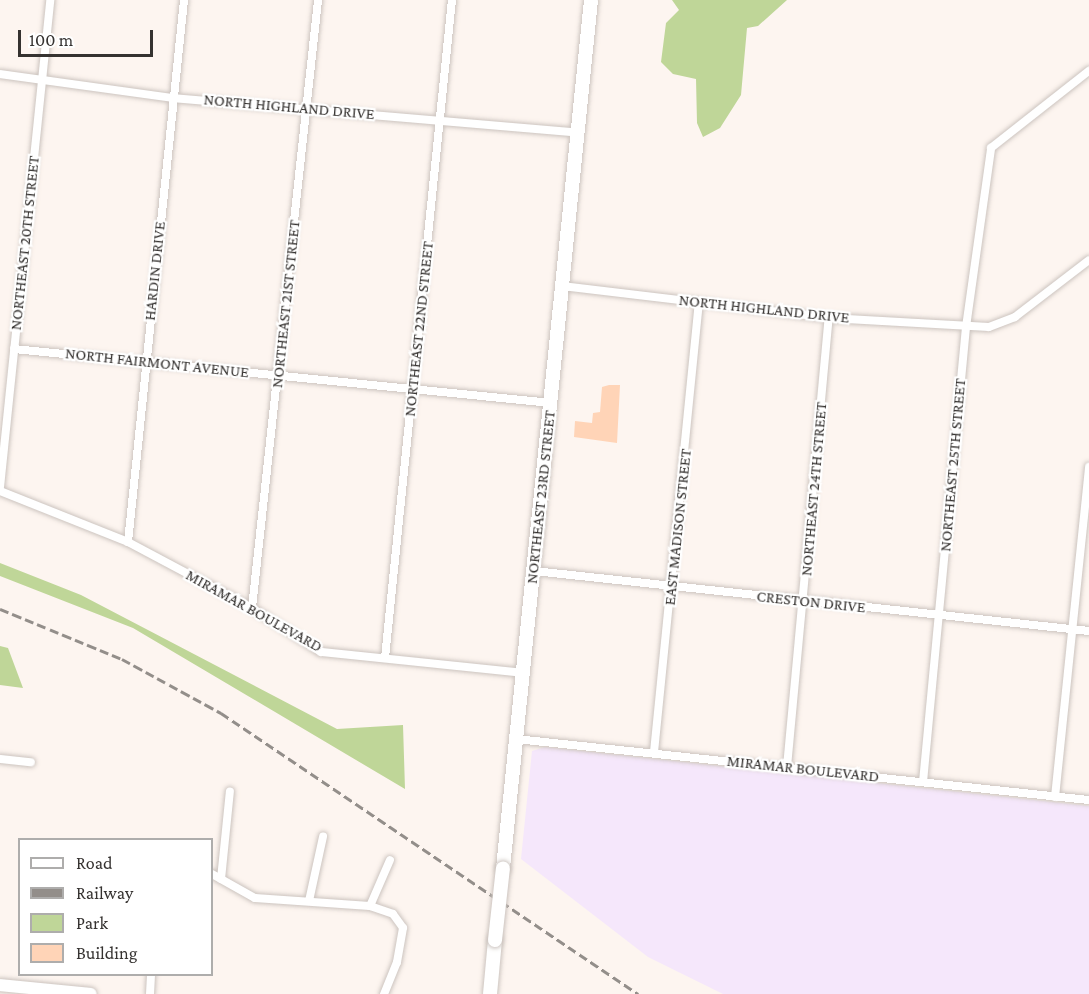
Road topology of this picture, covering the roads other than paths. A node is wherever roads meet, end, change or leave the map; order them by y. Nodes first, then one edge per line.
1 (50, 0) edge
2 (183, 0) edge
3 (318, 0) edge
4 (452, 0) edge
5 (591, 0) edge
6 (1089, 71) edge
7 (0, 74) edge
8 (42, 78) junction
9 (173, 98) junction
10 (306, 109) junction
11 (441, 120) junction
12 (578, 133) junction
13 (1089, 260) edge
14 (562, 286) junction
15 (699, 302) junction
16 (829, 318) junction
17 (966, 327) junction
18 (14, 349) junction
19 (146, 360) junction
20 (278, 375) junction
21 (413, 387) junction
22 (551, 403) junction
23 (1089, 467) edge
24 (0, 487) edge
25 (0, 491) edge
26 (128, 542) junction
27 (534, 571) junction
28 (672, 586) junction
29 (805, 601) junction
30 (252, 608) junction
31 (939, 616) junction
32 (1074, 629) junction
33 (1089, 631) edge
34 (385, 658) junction
35 (523, 673) junction
36 (516, 739) junction
37 (654, 752) junction
38 (0, 759) edge
39 (31, 762) dead end
40 (787, 767) junction
41 (923, 782) junction
42 (230, 791) dead end
43 (1055, 796) junction
44 (1089, 800) edge
45 (323, 837) dead end
46 (390, 860) dead end
47 (213, 875) edge
48 (221, 879) junction
49 (309, 901) junction
50 (370, 906) junction
51 (152, 976) edge
52 (0, 985) edge
53 (91, 994) edge
54 (150, 994) edge
55 (384, 994) edge
56 (490, 994) edge

1 - 8 street, NORTHEAST 20TH STREET
2 - 9 street, HARDIN DRIVE
3 - 10 street, NORTHEAST 21ST STREET
4 - 11 street, NORTHEAST 22ND STREET
5 - 12 main road, NORTHEAST 23RD STREET
6 - 17 street, NORTHEAST 25TH STREET
7 - 8 street, NORTH HIGHLAND DRIVE
8 - 9 street, NORTH HIGHLAND DRIVE
8 - 18 street, NORTHEAST 20TH STREET
9 - 10 street, NORTH HIGHLAND DRIVE
9 - 19 street, HARDIN DRIVE
10 - 11 street, NORTH HIGHLAND DRIVE
10 - 20 street, NORTHEAST 21ST STREET
11 - 12 street, NORTH HIGHLAND DRIVE
11 - 21 street, NORTHEAST 22ND STREET
12 - 14 main road, NORTHEAST 23RD STREET
13 - 17 street, NORTH HIGHLAND DRIVE
14 - 15 street, NORTH HIGHLAND DRIVE
14 - 22 main road, NORTHEAST 23RD STREET
15 - 16 street, NORTH HIGHLAND DRIVE
15 - 28 street, EAST MADISON STREET
16 - 17 street, NORTH HIGHLAND DRIVE
16 - 29 street, NORTHEAST 24TH STREET
17 - 31 street, NORTHEAST 25TH STREET
18 - 19 street, NORTH FAIRMONT AVENUE
18 - 24 street, NORTHEAST 20TH STREET
19 - 20 street, NORTH FAIRMONT AVENUE
19 - 26 street, HARDIN DRIVE
20 - 21 street, NORTH FAIRMONT AVENUE
20 - 30 street, NORTHEAST 21ST STREET
21 - 22 street, NORTH FAIRMONT AVENUE
21 - 34 street, NORTHEAST 22ND STREET
22 - 27 main road, NORTHEAST 23RD STREET
23 - 32 street
25 - 26 street, MIRAMAR BOULEVARD
26 - 30 street, MIRAMAR BOULEVARD
27 - 28 street, CRESTON DRIVE
27 - 35 main road, NORTHEAST 23RD STREET
28 - 29 street, CRESTON DRIVE
28 - 37 street, EAST MADISON STREET
29 - 31 street, CRESTON DRIVE
29 - 40 street, NORTHEAST 24TH STREET
30 - 34 street, MIRAMAR BOULEVARD
31 - 32 street, CRESTON DRIVE
31 - 41 street, NORTHEAST 25TH STREET
32 - 33 street, CRESTON DRIVE
32 - 43 street
34 - 35 street, MIRAMAR BOULEVARD
35 - 36 main road, NORTHEAST 23RD STREET
36 - 37 street, MIRAMAR BOULEVARD
36 - 56 main road, NORTHEAST 23RD STREET, bridge
37 - 40 street, MIRAMAR BOULEVARD
38 - 39 street
40 - 41 street, MIRAMAR BOULEVARD
41 - 43 street, MIRAMAR BOULEVARD
42 - 48 street
43 - 44 street, MIRAMAR BOULEVARD
45 - 49 street
46 - 50 street
47 - 48 street
48 - 49 street
49 - 50 street
50 - 55 street
51 - 54 street
52 - 53 main road

